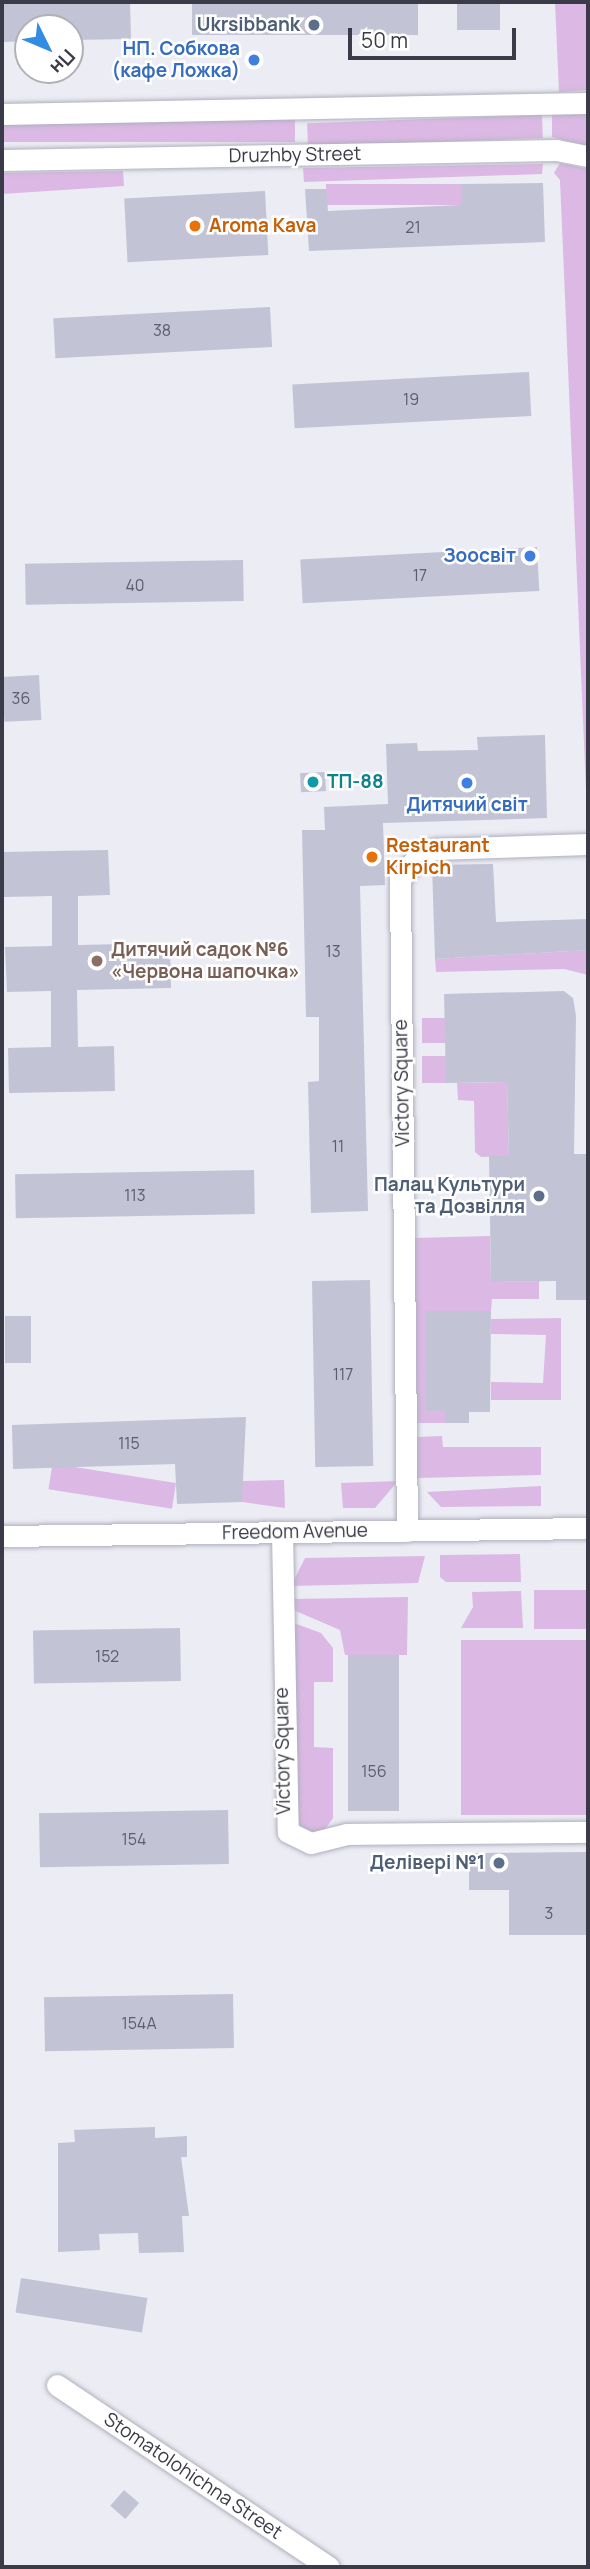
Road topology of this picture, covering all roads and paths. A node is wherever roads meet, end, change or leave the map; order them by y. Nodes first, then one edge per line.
1 (588, 103) edge
2 (2, 114) edge
3 (588, 156) edge
4 (2, 160) edge
5 (588, 844) edge
6 (588, 1528) edge
7 (407, 1531) junction
8 (282, 1532) junction
9 (2, 1536) edge
10 (588, 1832) edge
11 (57, 2385) dead end
12 (328, 2567) edge

1 - 2 street
3 - 4 street, Druzhby Street
5 - 7 street, Victory Square
6 - 7 street, Freedom Avenue
7 - 8 street, Freedom Avenue
8 - 9 street, Freedom Avenue
8 - 10 street, Victory Square
11 - 12 street, Stomatolohichna Street

